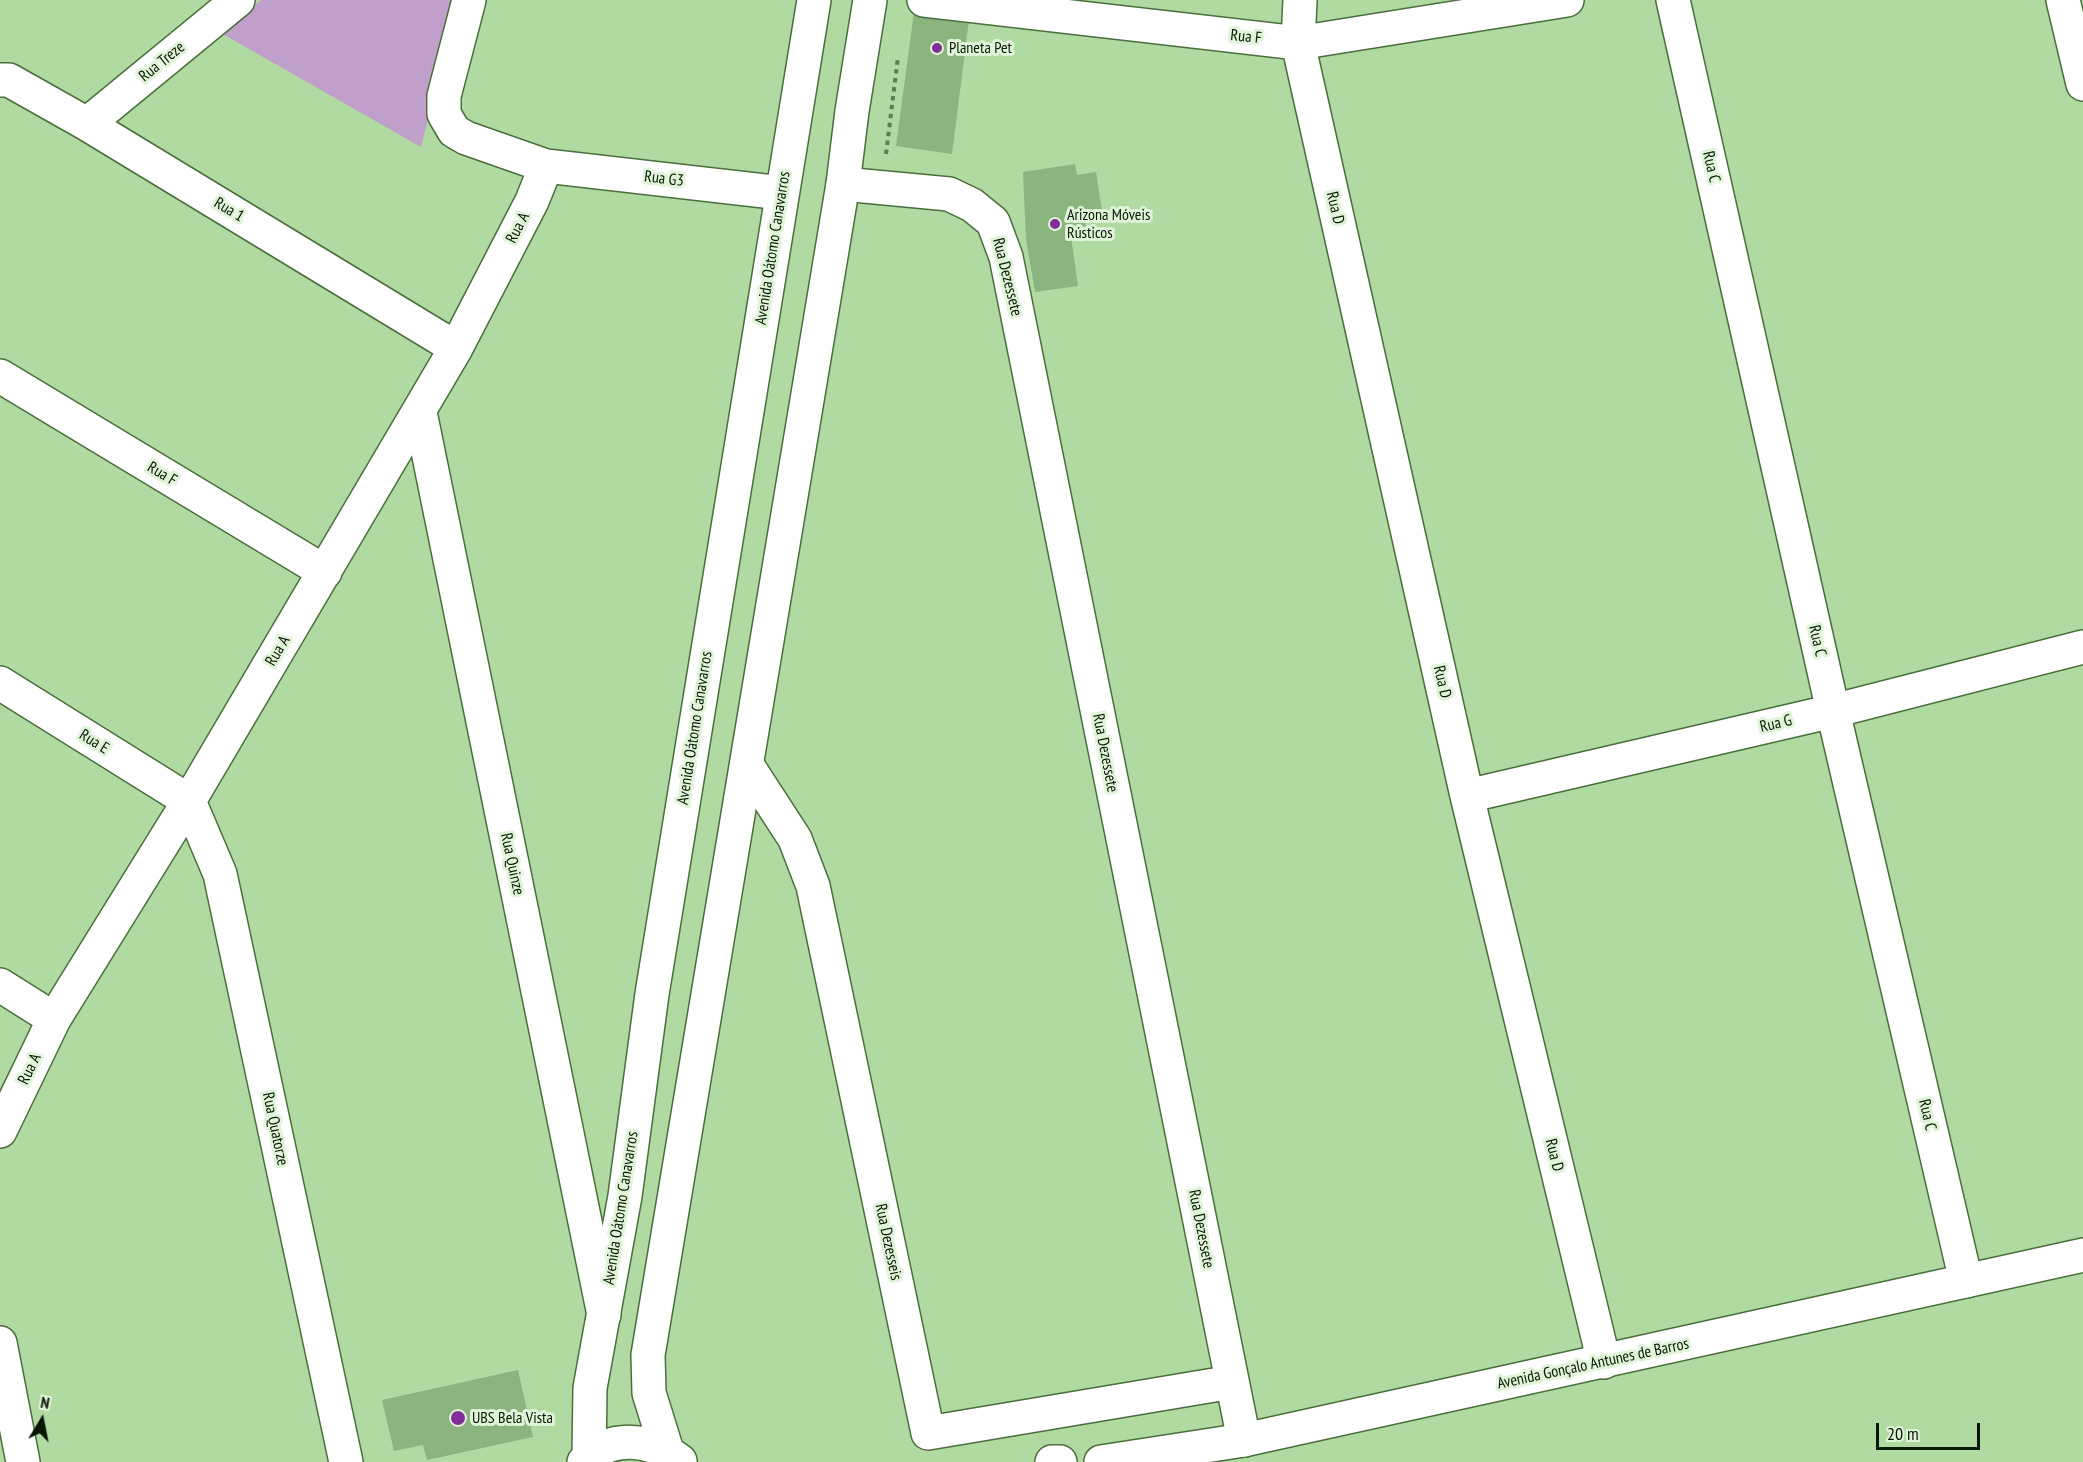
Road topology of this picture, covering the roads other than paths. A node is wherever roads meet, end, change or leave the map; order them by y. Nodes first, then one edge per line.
1 (238, 0) edge
2 (469, 0) edge
3 (814, 0) edge
4 (870, 0) edge
5 (924, 0) edge
6 (1300, 0) edge
7 (1567, 0) edge
8 (1673, 0) edge
9 (2063, 0) edge
10 (1298, 43) junction
11 (0, 80) edge
12 (2083, 84) edge
13 (87, 124) junction
14 (546, 166) junction
15 (843, 184) junction
16 (783, 193) junction
17 (456, 348) junction
18 (0, 376) edge
19 (420, 412) junction
20 (325, 572) junction
21 (2083, 646) edge
22 (0, 683) edge
23 (1833, 711) junction
24 (747, 765) junction
25 (1467, 796) junction
26 (189, 801) junction
27 (0, 985) edge
28 (54, 1019) junction
29 (0, 1131) edge
30 (2083, 1255) edge
31 (1966, 1281) junction
32 (604, 1317) junction
33 (0, 1343) edge
34 (1604, 1362) junction
35 (1232, 1382) junction
36 (1244, 1440) junction
37 (674, 1456) edge
38 (587, 1460) edge
39 (23, 1462) edge
40 (346, 1462) edge
41 (1053, 1462) edge
42 (1059, 1462) edge
43 (1101, 1462) edge

1 - 13 street, Rua Treze
2 - 14 street, Rua G3
3 - 16 street, Avenida Oátomo Canavarros
4 - 15 street
5 - 10 street, Rua F
6 - 10 street, Rua D
7 - 10 street, Rua F
8 - 23 street, Rua C
9 - 12 street
10 - 25 street, Rua D
11 - 13 street, Rua 1
13 - 17 street, Rua 1
14 - 16 street, Rua G3
14 - 17 street, Rua A
15 - 24 street
15 - 35 street, Rua Dezessete
16 - 32 street, Avenida Oátomo Canavarros
17 - 19 street, Rua A
18 - 20 street, Rua F
19 - 20 street, Rua A
19 - 32 street, Rua Quinze
20 - 26 street, Rua A
21 - 23 street, Rua G
22 - 26 street, Rua E
23 - 25 street, Rua G
23 - 31 street, Rua C
24 - 35 street, Rua Dezesseis
24 - 37 street
25 - 34 street, Rua D
26 - 28 street, Rua A
26 - 40 street, Rua Quatorze
27 - 28 street
28 - 29 street, Rua A
30 - 31 street, Avenida Gonçalo Antunes de Barros
31 - 34 street, Avenida Gonçalo Antunes de Barros
32 - 38 street, Avenida Oátomo Canavarros
33 - 39 street
34 - 36 street, Avenida Gonçalo Antunes de Barros
35 - 36 street, Rua Dezessete
36 - 43 street, Avenida Gonçalo Antunes de Barros
37 - 38 street
41 - 42 street

